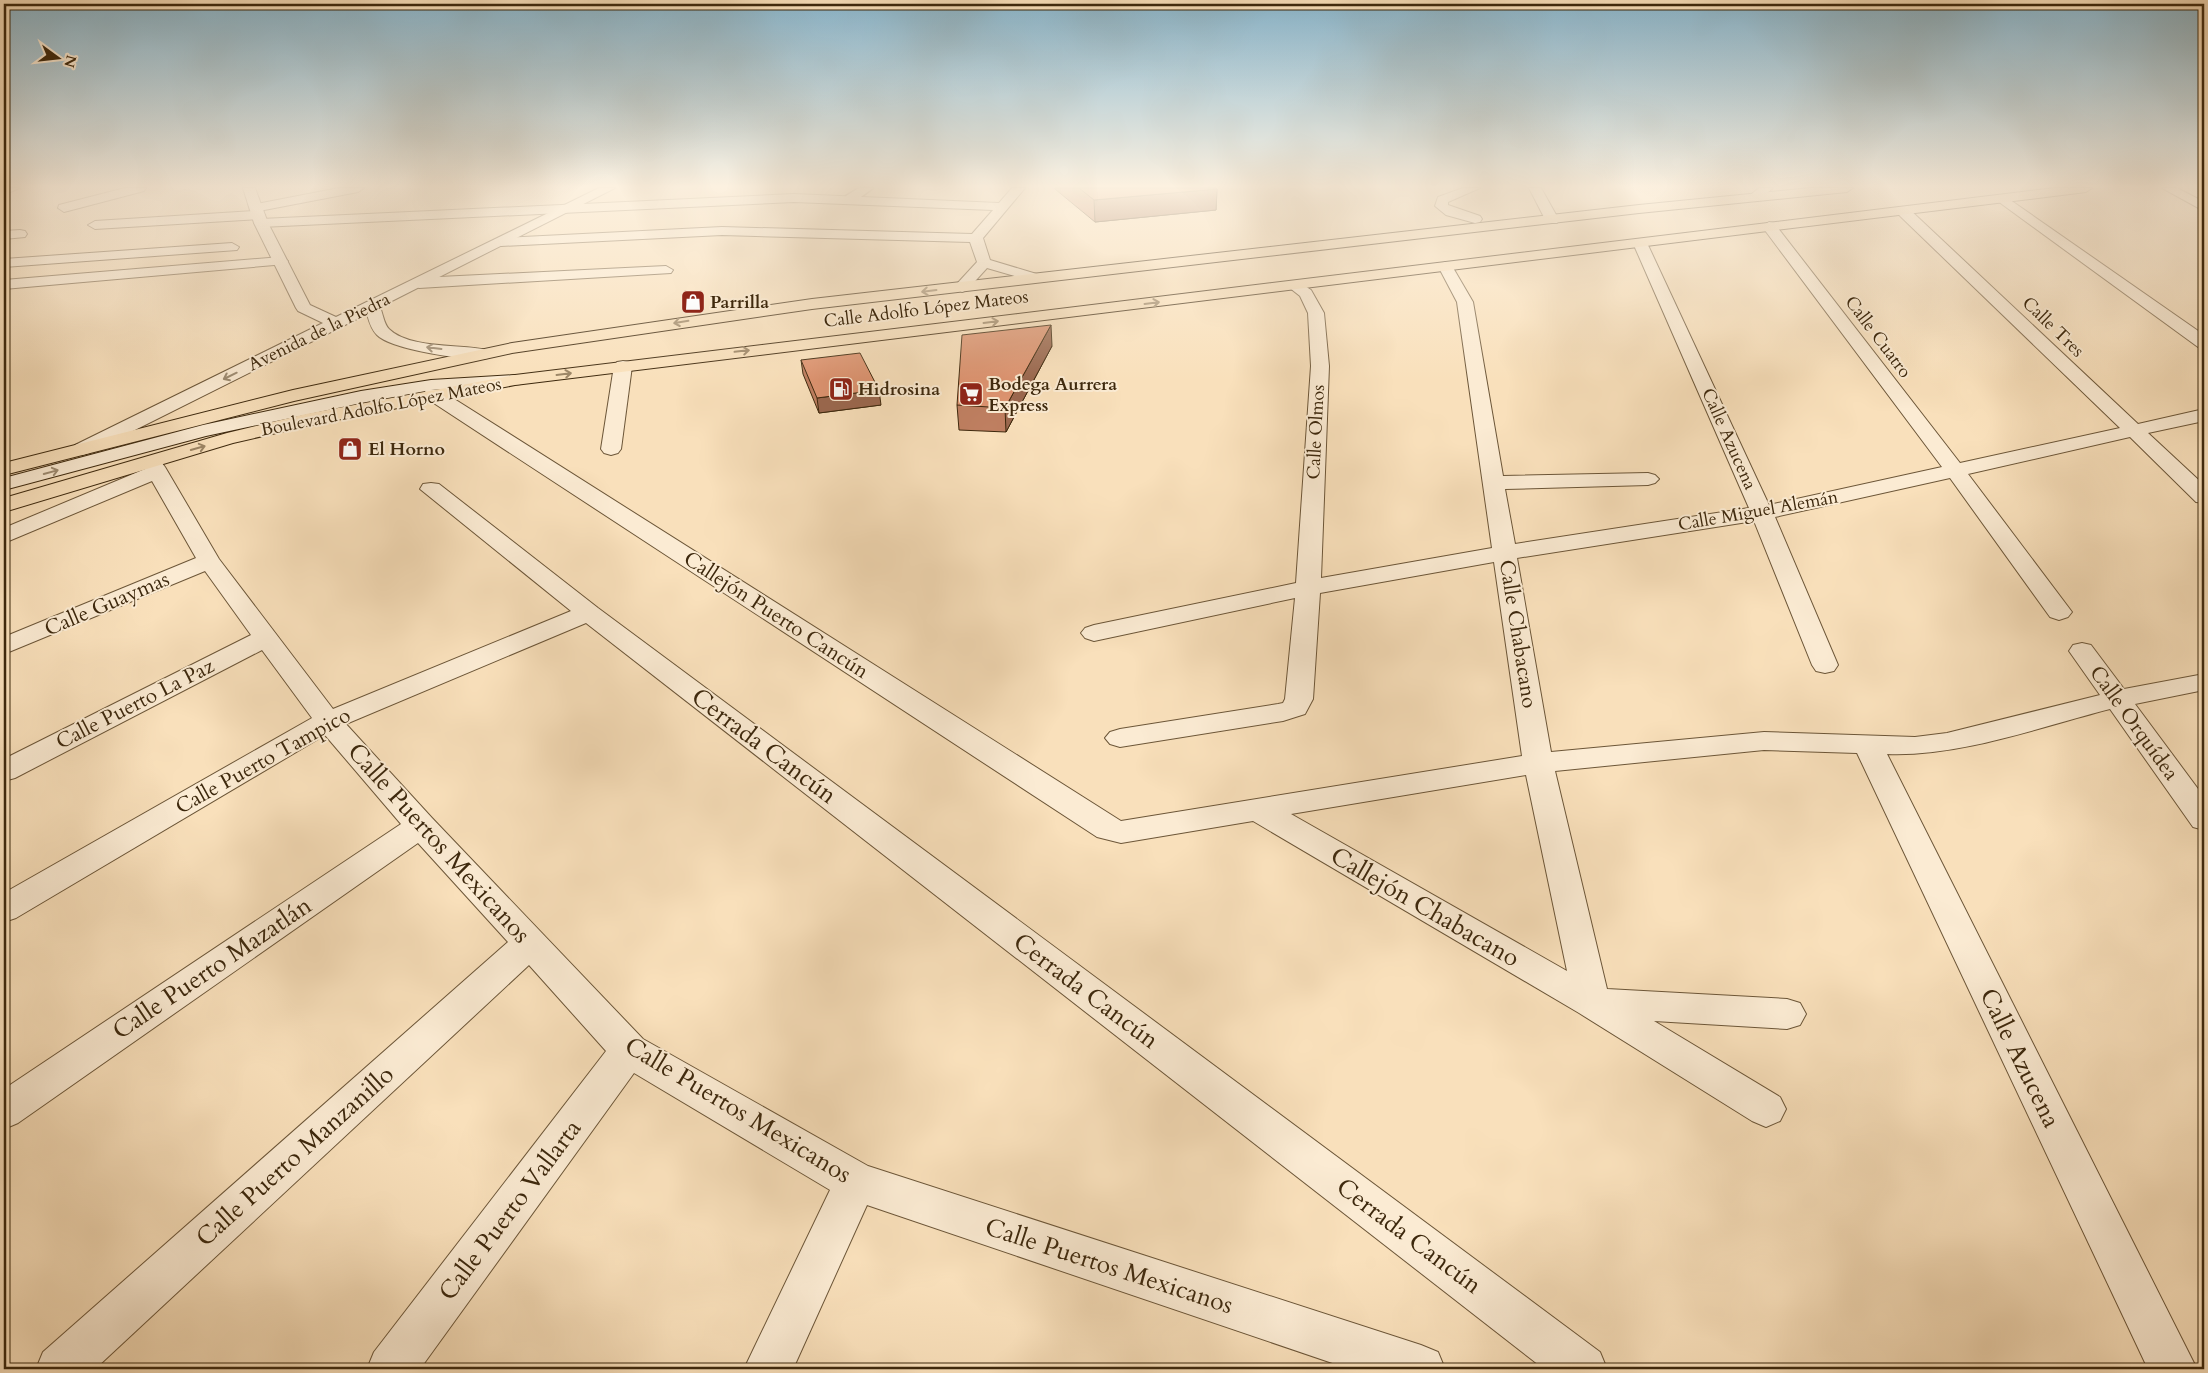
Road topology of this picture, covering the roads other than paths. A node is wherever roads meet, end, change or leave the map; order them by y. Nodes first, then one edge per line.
1 (160, 252) edge
2 (275, 252) edge
3 (481, 252) edge
4 (981, 252) edge
5 (1201, 252) edge
6 (1261, 252) edge
7 (1377, 252) edge
8 (1563, 252) edge
9 (1644, 252) edge
10 (1789, 252) edge
11 (1946, 252) edge
12 (2078, 252) edge
13 (1247, 254) junction
14 (4, 263) edge
15 (984, 263) junction
16 (1263, 264) dead end
17 (1445, 266) junction
18 (284, 268) junction
19 (666, 270) dead end
20 (1405, 271) junction
21 (258, 278) dead end
22 (1035, 278) junction
23 (1286, 280) junction
24 (419, 283) junction
25 (4, 285) edge
26 (962, 287) junction
27 (372, 306) junction
28 (337, 324) junction
29 (2204, 343) edge
30 (476, 358) junction
31 (623, 366) junction
32 (515, 380) junction
33 (434, 394) junction
34 (2204, 415) edge
35 (2132, 431) junction
36 (82, 449) junction
37 (611, 449) dead end
38 (155, 466) junction
39 (4, 469) edge
40 (1956, 472) junction
41 (1648, 479) dead end
42 (1493, 483) junction
43 (4, 484) edge
44 (431, 489) dead end
45 (2204, 497) edge
46 (4, 505) edge
47 (1762, 513) junction
48 (4, 536) edge
49 (1505, 553) junction
50 (209, 561) junction
51 (1308, 588) junction
52 (2058, 612) dead end
53 (589, 613) junction
54 (1094, 633) dead end
55 (266, 638) junction
56 (4, 646) edge
57 (2082, 650) dead end
58 (1825, 665) dead end
59 (2204, 682) edge
60 (2117, 699) junction
61 (328, 721) junction
62 (1120, 738) dead end
63 (1868, 746) junction
64 (1538, 763) junction
65 (4, 771) edge
66 (1259, 810) junction
67 (2204, 819) edge
68 (421, 826) junction
69 (4, 909) edge
70 (530, 944) junction
71 (1592, 1003) junction
72 (1787, 1014) dead end
73 (630, 1050) junction
74 (1766, 1109) dead end
75 (4, 1111) edge
76 (856, 1182) junction
77 (60, 1369) edge
78 (391, 1369) edge
79 (768, 1369) edge
80 (1421, 1369) edge
81 (1583, 1369) edge
82 (2173, 1369) edge

1 - 14 street
2 - 18 street
3 - 24 street, Avenida de la Piedra
4 - 15 street
5 - 22 main road
6 - 13 main road, Calle Adolfo López Mateos
7 - 20 main road
8 - 17 main road, Calle Adolfo López Mateos
9 - 47 street, Calle Azucena
10 - 40 street, Calle Cuatro
11 - 35 street, Calle Tres
12 - 29 street
13 - 16 main road
13 - 22 main road, Calle Adolfo López Mateos
15 - 22 street
15 - 26 street
17 - 20 main road, Calle Adolfo López Mateos
17 - 42 street, Calle Chabacano
18 - 21 street
18 - 25 street
18 - 28 street
19 - 24 street
20 - 23 main road, Calle Adolfo López Mateos
22 - 26 main road, Calle Adolfo López Mateos
31 -> 23 main road, Calle Adolfo López Mateos
23 - 51 street, Calle Olmos
24 - 27 street, Avenida de la Piedra
26 -> 30 main road, Calle Adolfo López Mateos
27 - 28 street, Avenida de la Piedra
30 -> 27 street
28 -> 36 street, Avenida de la Piedra
30 - 32 main road
30 - 36 main road, Calle Adolfo López Mateos
32 -> 31 main road, Calle Adolfo López Mateos
31 - 37 street
32 - 33 main road, Boulevard Adolfo López Mateos
43 -> 32 street, Boulevard Adolfo López Mateos
38 -> 33 main road, Boulevard Adolfo López Mateos
33 - 66 street, Callejón Puerto Cancún
34 - 35 street, Calle Miguel Alemán
35 - 40 street, Calle Miguel Alemán
35 - 45 street, Calle Tres
36 - 39 main road
38 - 46 main road, Boulevard Adolfo López Mateos
38 - 48 street
38 - 50 street, Calle Puertos Mexicanos
40 - 47 street, Calle Miguel Alemán
40 - 52 street
41 - 42 street
42 - 49 street, Calle Chabacano
44 - 53 street, Cerrada Cancún
47 - 49 street, Calle Miguel Alemán
47 - 58 street, Calle Azucena
49 - 51 street, Calle Miguel Alemán
49 - 64 street, Calle Chabacano
50 - 55 street, Calle Puertos Mexicanos
50 - 56 street, Calle Guaymas
51 - 54 street, Calle Miguel Alemán
51 - 62 street, Calle Olmos
53 - 61 street, Calle Puerto Tampico
53 - 81 street, Cerrada Cancún
55 - 61 street, Calle Puertos Mexicanos
55 - 65 street, Calle Puerto La Paz
57 - 60 street, Calle Orquídea
59 - 60 street
60 - 63 street
60 - 67 street, Calle Orquídea
61 - 68 street, Calle Puertos Mexicanos
61 - 69 street, Calle Puerto Tampico
63 - 64 street
63 - 82 street, Calle Azucena
64 - 66 street
64 - 71 street, Calle Chabacano
66 - 71 street, Callejón Chabacano
68 - 70 street, Calle Puertos Mexicanos
68 - 75 street, Calle Puerto Mazatlán
70 - 73 street, Calle Puertos Mexicanos
70 - 77 street, Calle Puerto Manzanillo
71 - 72 street
71 - 74 street, Callejón Chabacano
73 - 76 street, Calle Puertos Mexicanos
73 - 78 street, Calle Puerto Vallarta
76 - 79 street
76 - 80 street, Calle Puertos Mexicanos

